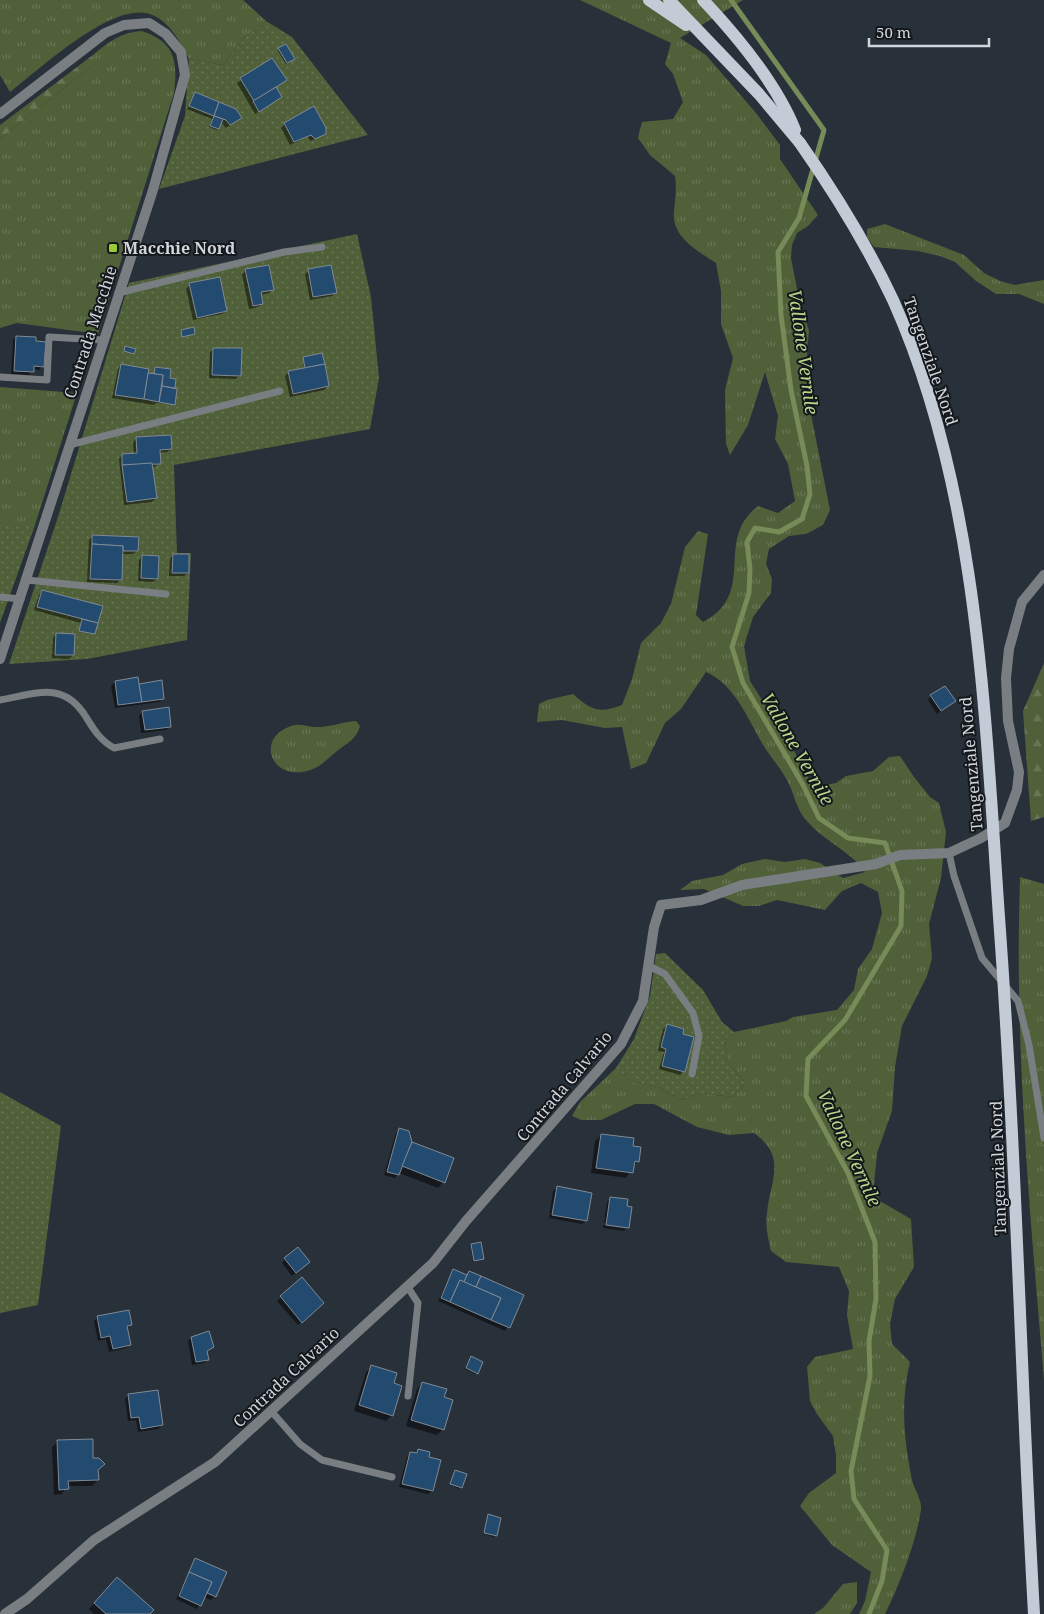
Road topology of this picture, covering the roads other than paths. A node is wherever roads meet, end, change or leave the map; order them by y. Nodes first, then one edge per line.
1 (649, 0) edge
2 (669, 0) edge
3 (702, 0) edge
4 (713, 43) junction
5 (0, 114) edge
6 (800, 144) junction
7 (322, 247) dead end
8 (118, 293) junction
9 (102, 340) junction
10 (0, 377) edge
11 (280, 391) dead end
12 (69, 445) junction
13 (1044, 575) edge
14 (27, 580) junction
15 (166, 594) dead end
16 (0, 597) edge
17 (21, 599) junction
18 (0, 660) edge
19 (0, 700) edge
20 (160, 739) dead end
21 (949, 853) junction
22 (649, 966) junction
23 (692, 1074) dead end
24 (1044, 1138) edge
25 (407, 1286) junction
26 (408, 1396) dead end
27 (272, 1412) junction
28 (392, 1477) dead end
29 (5, 1614) edge
30 (1034, 1614) edge

1 - 4 main road
2 - 4 main road, Tangenziale Nord
3 - 6 main road
4 - 6 main road, Tangenziale Nord
5 - 8 street, Contrada Macchie
6 - 30 main road, Tangenziale Nord, bridge
7 - 8 lane
8 - 9 street, Contrada Macchie
9 - 10 lane
9 - 12 street, Contrada Macchie
11 - 12 lane
12 - 14 street, Contrada Macchie
13 - 21 street, Contrada Calvario
14 - 15 lane
14 - 17 street, Contrada Macchie
16 - 17 lane
17 - 18 street, Contrada Macchie
19 - 20 lane
21 - 22 street, Contrada Calvario
21 - 24 lane
22 - 23 lane
22 - 25 street, Contrada Calvario
25 - 26 lane
25 - 27 street, Contrada Calvario
27 - 28 lane
27 - 29 street, Contrada Calvario

